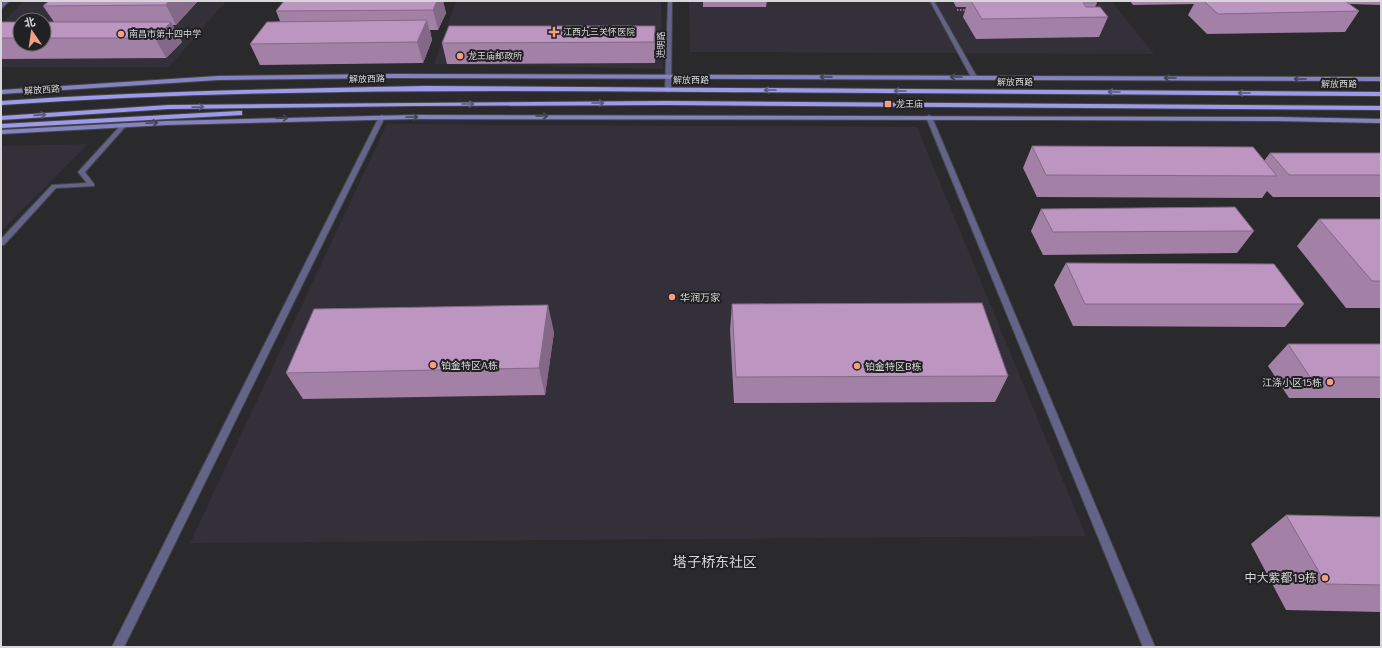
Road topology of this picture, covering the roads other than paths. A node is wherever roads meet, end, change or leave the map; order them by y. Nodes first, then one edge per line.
1 (7, 1) edge
2 (670, 1) edge
3 (932, 1) edge
4 (1, 8) edge
5 (670, 76) junction
6 (974, 77) junction
7 (1381, 79) edge
8 (668, 90) junction
9 (1, 92) edge
10 (1381, 94) edge
11 (1, 104) edge
12 (416, 104) junction
13 (1381, 108) edge
14 (382, 117) junction
15 (1, 118) edge
16 (929, 118) junction
17 (1381, 121) edge
18 (124, 124) junction
19 (1, 126) edge
20 (1, 132) edge
21 (1, 242) edge
22 (118, 647) edge
23 (1149, 647) edge

1 - 4 street
2 - 5 street, 进明路
3 - 6 street
6 -> 5 main road
5 - 8 street, 进明路
5 - 9 main road
7 -> 6 main road
10 -> 8 main road, 解放西路
8 - 11 main road, 解放西路
12 -> 13 main road
15 -> 12 main road
12 - 19 main road
14 -> 16 main road
18 -> 14 main road
14 - 22 street
16 - 17 main road
16 - 23 street
18 - 20 main road
18 - 21 street

